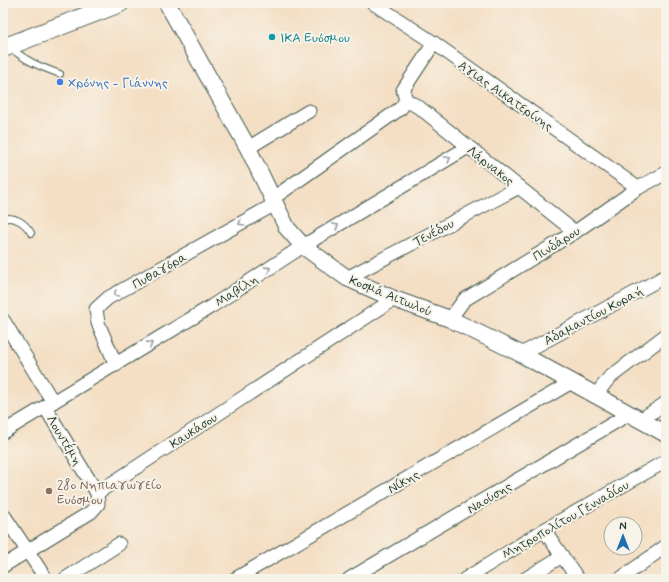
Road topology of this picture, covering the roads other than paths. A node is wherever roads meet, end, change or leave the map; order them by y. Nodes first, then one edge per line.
1 (120, 3) edge
2 (167, 3) edge
3 (373, 3) edge
4 (434, 43) junction
5 (6, 47) edge
6 (60, 74) dead end
7 (406, 100) junction
8 (308, 110) dead end
9 (468, 147) junction
10 (248, 148) junction
11 (666, 173) edge
12 (519, 187) junction
13 (638, 188) junction
14 (273, 201) junction
15 (3, 219) edge
16 (575, 232) junction
17 (31, 233) dead end
18 (303, 246) junction
19 (666, 276) edge
20 (347, 278) junction
21 (394, 299) junction
22 (450, 319) junction
23 (3, 320) edge
24 (666, 335) edge
25 (521, 354) junction
26 (116, 365) junction
27 (570, 383) junction
28 (595, 396) junction
29 (666, 403) edge
30 (49, 404) junction
31 (635, 417) junction
32 (3, 432) edge
33 (666, 434) edge
34 (666, 461) edge
35 (97, 493) junction
36 (3, 514) edge
37 (544, 530) junction
38 (119, 544) dead end
39 (666, 546) edge
40 (27, 550) junction
41 (562, 556) junction
42 (3, 566) edge
43 (46, 579) edge
44 (65, 579) edge
45 (235, 579) edge
46 (349, 579) edge
47 (464, 579) edge
48 (525, 579) edge
49 (578, 579) edge
50 (620, 579) edge

1 - 5 main road
2 - 10 street, Κοσμά Αιτωλού
3 - 4 street, Αγιας Αικατερίνης
4 - 7 street
4 - 13 street, Αγιας Αικατερίνης
5 - 6 lane
7 - 9 street, Λάρνακος
7 - 14 street, Πυθαγόρα
8 - 10 street
9 - 12 street, Λάρνακος
18 -> 9 street, Μαβίλη
10 - 14 street, Κοσμά Αιτωλού
11 - 13 street, Πινδάρου
12 - 16 street, Λάρνακος
12 - 20 street, Τενέδου
13 - 16 street, Πινδάρου
14 - 18 street, Κοσμά Αιτωλού
14 -> 26 street, Πυθαγόρα
15 - 17 lane
16 - 22 street, Πινδάρου
18 - 20 street, Κοσμά Αιτωλού
26 -> 18 street, Μαβίλη
19 - 25 street, Αδαμαντίου Κοραή
20 - 21 street, Κοσμά Αιτωλού
21 - 22 street, Κοσμά Αιτωλού
21 - 35 street, Καυκάσου
22 - 25 street, Κοσμά Αιτωλού
23 - 30 street, Λουντέμη
24 - 28 street
25 - 27 street, Κοσμά Αιτωλού
26 - 30 street, Μαβίλη
27 - 28 street, Κοσμά Αιτωλού
27 - 45 street, Νίκης
28 - 31 street, Κοσμά Αιτωλού
29 - 31 street, Ναούσης
30 - 32 street, Μαβίλη
30 - 35 street, Λουντέμη
31 - 33 street, Κοσμά Αιτωλού
31 - 46 street, Ναούσης
34 - 37 street, Μητροπολίτου Γενναδίου
35 - 40 street
36 - 40 street
37 - 41 street
37 - 47 street, Μητροπολίτου Γενναδίου
38 - 44 street
39 - 50 street
40 - 42 street
40 - 43 street
41 - 48 street
41 - 49 street

